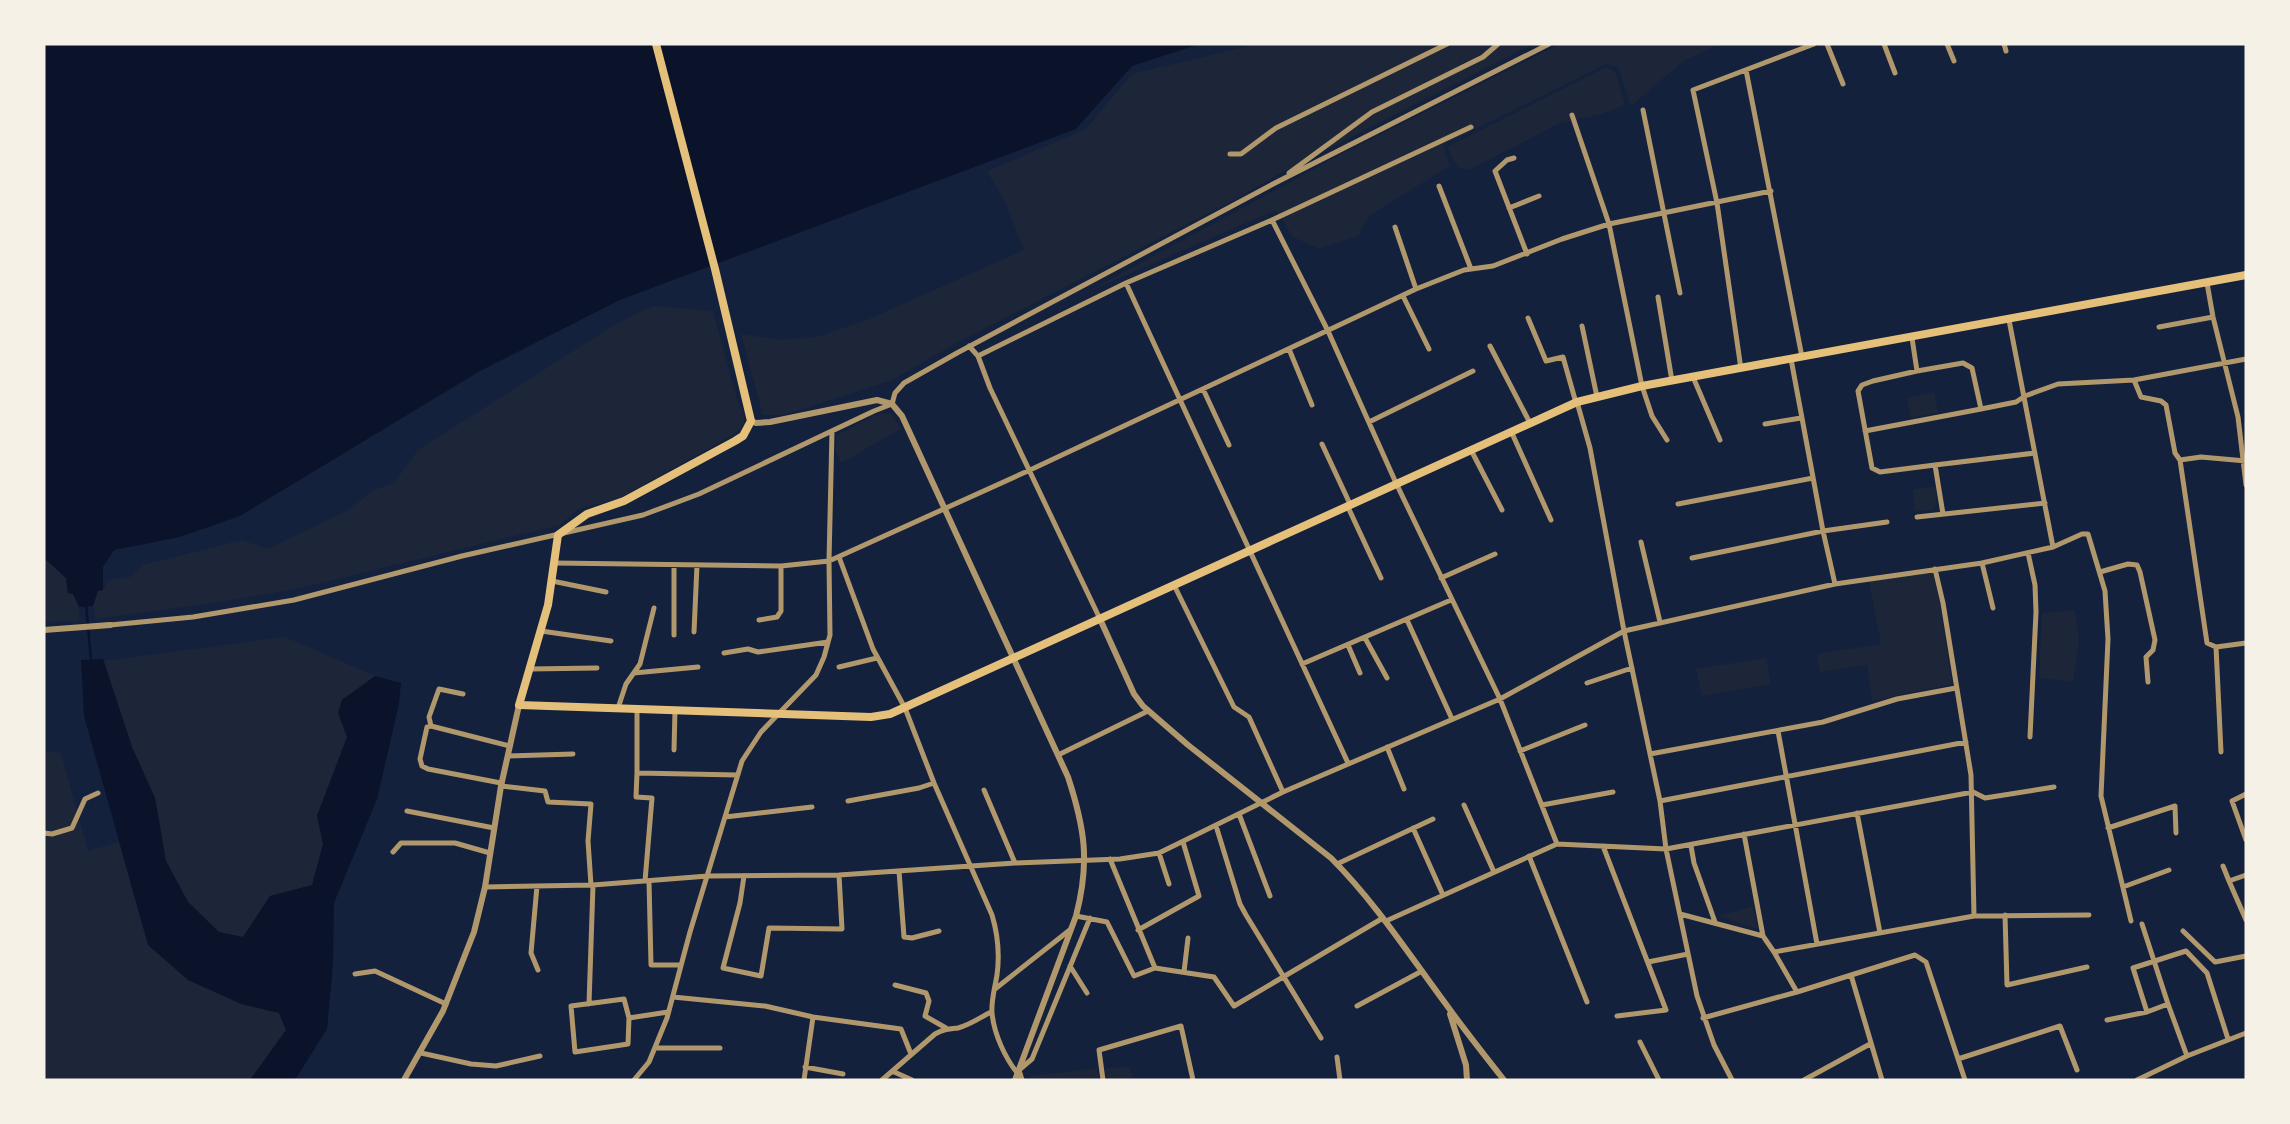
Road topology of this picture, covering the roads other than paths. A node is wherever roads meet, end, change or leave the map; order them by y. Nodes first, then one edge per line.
1 (656, 44) edge
2 (1447, 44) edge
3 (1498, 44) edge
4 (1549, 44) edge
5 (1814, 44) edge
6 (1827, 44) edge
7 (1884, 44) edge
8 (1947, 44) edge
9 (2004, 44) edge
10 (2007, 51) dead end
11 (1954, 61) dead end
12 (1746, 70) junction
13 (1895, 73) dead end
14 (1843, 84) dead end
15 (1643, 110) dead end
16 (1572, 115) dead end
17 (1471, 127) dead end
18 (1230, 155) dead end
19 (1514, 158) dead end
20 (1275, 183) junction
21 (1439, 186) dead end
22 (1771, 191) junction
23 (1539, 197) dead end
24 (1717, 203) junction
25 (1509, 208) junction
26 (1665, 213) junction
27 (1272, 220) junction
28 (1609, 224) junction
29 (1395, 227) dead end
30 (1527, 254) junction
31 (1471, 270) junction
32 (2246, 275) edge
33 (1126, 283) junction
34 (2207, 283) junction
35 (1416, 289) junction
36 (1680, 293) dead end
37 (1403, 296) junction
38 (1658, 297) dead end
39 (2213, 317) junction
40 (1528, 318) dead end
41 (2009, 320) junction
42 (1582, 326) dead end
43 (2159, 327) dead end
44 (1328, 331) junction
45 (1912, 338) junction
46 (969, 346) junction
47 (1490, 346) dead end
48 (1289, 349) junction
49 (1429, 349) dead end
50 (978, 356) junction
51 (1802, 357) junction
52 (1791, 359) junction
53 (2246, 359) edge
54 (2224, 362) junction
55 (1741, 369) junction
56 (1473, 371) dead end
57 (1917, 371) junction
58 (1693, 377) junction
59 (2134, 380) junction
60 (1672, 381) junction
61 (1642, 386) junction
62 (1203, 389) junction
63 (2025, 396) junction
64 (1597, 397) junction
65 (1180, 400) junction
66 (1577, 403) junction
67 (892, 404) junction
68 (1312, 405) dead end
69 (1981, 409) junction
70 (751, 417) junction
71 (1801, 418) junction
72 (1369, 422) junction
73 (1530, 423) junction
74 (1765, 424) dead end
75 (832, 430) junction
76 (1865, 431) junction
77 (1511, 432) junction
78 (1667, 440) dead end
79 (1720, 440) dead end
80 (1322, 444) dead end
81 (1229, 446) dead end
82 (1471, 450) junction
83 (2035, 453) junction
84 (2180, 460) junction
85 (2245, 461) edge
86 (1935, 466) junction
87 (1030, 470) junction
88 (1812, 478) junction
89 (1396, 482) junction
90 (2246, 485) edge
91 (2045, 503) junction
92 (1348, 504) junction
93 (1678, 504) dead end
94 (944, 508) junction
95 (1502, 510) dead end
96 (1943, 514) junction
97 (1917, 517) dead end
98 (1551, 520) dead end
99 (1887, 522) dead end
100 (1823, 531) junction
101 (558, 535) junction
102 (1641, 542) dead end
103 (2053, 547) junction
104 (1249, 550) junction
105 (2028, 553) junction
106 (1495, 554) dead end
107 (839, 557) junction
108 (1692, 558) dead end
109 (829, 561) junction
110 (554, 563) junction
111 (1982, 563) junction
112 (674, 565) junction
113 (696, 565) junction
114 (781, 566) junction
115 (1935, 569) junction
116 (2100, 572) junction
117 (1381, 578) dead end
118 (1441, 578) junction
119 (552, 581) junction
120 (1835, 584) junction
121 (1174, 585) junction
122 (606, 592) dead end
123 (1451, 600) junction
124 (654, 608) dead end
125 (1993, 608) dead end
126 (1100, 619) junction
127 (759, 620) dead end
128 (1407, 621) junction
129 (1660, 622) junction
130 (110, 625) joint
131 (44, 630) edge
132 (541, 631) junction
133 (1624, 631) junction
134 (694, 632) dead end
135 (674, 635) dead end
136 (1365, 638) junction
137 (611, 641) dead end
138 (828, 642) junction
139 (2246, 643) edge
140 (1348, 645) junction
141 (2216, 646) junction
142 (724, 653) dead end
143 (877, 658) junction
144 (1013, 659) junction
145 (1302, 664) junction
146 (698, 667) dead end
147 (838, 667) dead end
148 (597, 668) dead end
149 (1632, 668) junction
150 (530, 669) junction
151 (634, 673) junction
152 (1360, 673) dead end
153 (1387, 678) dead end
154 (2148, 682) dead end
155 (1587, 683) dead end
156 (1956, 688) junction
157 (463, 694) dead end
158 (1500, 699) junction
159 (519, 705) junction
160 (618, 708) junction
161 (905, 708) junction
162 (637, 709) junction
163 (675, 710) junction
164 (1148, 711) junction
165 (780, 714) junction
166 (1452, 719) junction
167 (1585, 725) dead end
168 (431, 726) junction
169 (1778, 731) junction
170 (2030, 737) dead end
171 (1966, 742) junction
172 (510, 746) junction
173 (1388, 747) junction
174 (674, 750) dead end
175 (1520, 751) junction
176 (2221, 752) dead end
177 (573, 754) dead end
178 (1650, 754) junction
179 (1058, 755) junction
180 (508, 756) junction
181 (1348, 763) junction
182 (637, 773) junction
183 (738, 775) junction
184 (1786, 777) junction
185 (934, 783) junction
186 (501, 785) junction
187 (2053, 787) dead end
188 (1404, 789) dead end
189 (984, 790) dead end
190 (1283, 792) junction
191 (1613, 792) dead end
192 (1973, 792) junction
193 (98, 793) dead end
194 (2246, 794) edge
195 (848, 801) dead end
196 (1660, 801) junction
197 (1260, 803) junction
198 (1464, 805) dead end
199 (1542, 805) junction
200 (813, 807) dead end
201 (407, 811) dead end
202 (1857, 813) junction
203 (1239, 814) junction
204 (726, 817) junction
205 (1433, 819) dead end
206 (1796, 825) junction
207 (494, 828) junction
208 (1217, 828) dead end
209 (1413, 828) junction
210 (2108, 828) junction
211 (2176, 832) dead end
212 (44, 833) edge
213 (1744, 834) junction
214 (2246, 839) edge
215 (1183, 842) junction
216 (1557, 844) junction
217 (1604, 846) junction
218 (1691, 846) junction
219 (1666, 849) junction
220 (393, 852) dead end
221 (490, 853) junction
222 (1159, 853) junction
223 (1529, 856) junction
224 (1110, 859) junction
225 (1086, 860) junction
226 (1015, 863) junction
227 (1337, 864) junction
228 (970, 866) junction
229 (2223, 866) dead end
230 (2169, 870) dead end
231 (899, 872) junction
232 (1494, 872) junction
233 (839, 875) junction
234 (2246, 875) edge
235 (708, 876) junction
236 (744, 876) junction
237 (647, 881) junction
238 (2230, 881) junction
239 (1169, 884) dead end
240 (592, 885) junction
241 (537, 886) junction
242 (485, 887) junction
243 (2123, 887) junction
244 (1443, 895) junction
245 (1270, 896) dead end
246 (1680, 914) junction
247 (1974, 915) junction
248 (2006, 915) junction
249 (2088, 915) dead end
250 (1076, 916) junction
251 (1090, 918) junction
252 (1385, 919) junction
253 (2246, 920) edge
254 (2131, 921) dead end
255 (1715, 922) junction
256 (2141, 924) dead end
257 (1071, 929) junction
258 (1138, 930) junction
259 (939, 931) dead end
260 (2183, 931) dead end
261 (1880, 933) junction
262 (1763, 936) junction
263 (1188, 938) dead end
264 (1817, 944) junction
265 (1774, 952) junction
266 (1688, 954) junction
267 (2246, 957) edge
268 (2153, 961) junction
269 (1648, 962) junction
270 (681, 965) junction
271 (1070, 966) junction
272 (2087, 967) dead end
273 (1155, 968) junction
274 (538, 970) dead end
275 (1422, 971) junction
276 (1184, 972) junction
277 (355, 974) dead end
278 (1851, 975) junction
279 (1283, 977) junction
280 (895, 985) dead end
281 (995, 989) junction
282 (1797, 992) junction
283 (1087, 993) dead end
284 (673, 997) junction
285 (1587, 1002) dead end
286 (446, 1004) junction
287 (589, 1004) junction
288 (2168, 1004) junction
289 (1357, 1006) dead end
290 (1449, 1009) junction
291 (668, 1012) junction
292 (991, 1012) junction
293 (2147, 1012) junction
294 (1617, 1016) dead end
295 (813, 1017) junction
296 (629, 1018) junction
297 (1703, 1018) junction
298 (2107, 1020) dead end
299 (946, 1028) junction
300 (2246, 1034) edge
301 (1321, 1038) dead end
302 (2228, 1039) junction
303 (1640, 1042) dead end
304 (1871, 1044) junction
305 (655, 1048) junction
306 (720, 1048) dead end
307 (421, 1053) junction
308 (911, 1054) junction
309 (540, 1056) dead end
310 (2186, 1056) junction
311 (1337, 1057) dead end
312 (1958, 1059) junction
313 (806, 1067) junction
314 (2077, 1070) dead end
315 (892, 1071) junction
316 (843, 1074) dead end
317 (1019, 1076) edge
318 (404, 1080) edge
319 (634, 1080) edge
320 (804, 1080) edge
321 (882, 1080) edge
322 (912, 1080) edge
323 (1103, 1080) edge
324 (1193, 1080) edge
325 (1340, 1080) edge
326 (1467, 1080) edge
327 (1504, 1080) edge
328 (1659, 1080) edge
329 (1732, 1080) edge
330 (1804, 1080) edge
331 (1882, 1080) edge
332 (1965, 1080) edge
333 (2137, 1080) edge

1 - 70 main road
2 - 18 street
3 - 20 street
4 - 20 street
5 - 12 street
6 - 14 street
7 - 13 street
8 - 11 street
9 - 10 street
12 - 22 street
12 - 24 street
15 - 26 street
16 - 28 street
17 - 27 street
19 - 25 street
20 - 46 street
21 - 31 street
22 - 24 street
22 - 51 street
23 - 25 street
24 - 26 street
24 - 55 street
25 - 30 street
26 - 28 street
26 - 36 street
27 - 33 street
27 - 44 street
28 - 30 street
28 - 61 street
29 - 35 street
30 - 31 street
31 - 35 street
32 - 34 main road
33 - 50 street
33 - 65 street
34 - 39 street
34 - 41 main road
35 - 37 street
37 - 44 street
37 - 49 street
38 - 60 street
39 - 43 street
39 - 54 street
40 - 66 street
41 - 45 main road
41 - 63 street
42 - 64 street
44 - 48 street
44 - 72 street
45 - 51 main road
45 - 57 street
46 - 50 street
46 - 67 street
47 - 73 street
48 - 62 street
48 - 68 street
50 - 87 street
51 - 52 main road
52 - 55 main road
52 - 71 street
53 - 54 street
54 - 59 street
54 - 85 street
55 - 58 main road
56 - 72 street
57 - 69 street
57 - 76 street
58 - 60 main road
58 - 79 street
59 - 63 street
59 - 84 street
60 - 61 main road
61 - 64 main road
61 - 78 street
62 - 65 street
62 - 81 street
63 - 69 street
63 - 83 street
64 - 66 main road
65 - 87 street
65 - 104 street
66 - 73 main road
66 - 133 street
67 - 70 street
67 - 75 street
67 - 94 street
69 - 76 street
70 - 101 main road
71 - 74 street
71 - 88 street
72 - 89 street
73 - 77 main road
75 - 101 street
75 - 109 street
76 - 86 street
77 - 82 main road
77 - 98 street
80 - 92 street
82 - 89 main road
82 - 95 street
83 - 86 street
83 - 91 street
84 - 85 street
84 - 141 street
85 - 90 street
86 - 96 street
87 - 94 street
87 - 126 street
88 - 93 street
88 - 100 street
89 - 92 main road
89 - 118 street
91 - 96 street
91 - 103 street
92 - 104 main road
92 - 117 street
94 - 107 street
94 - 144 street
96 - 97 street
99 - 100 street
100 - 108 street
100 - 120 street
101 - 110 main road
101 - 130 street
102 - 129 street
103 - 105 street
103 - 116 street
104 - 121 main road
104 - 145 street
105 - 111 street
105 - 170 street
106 - 118 street
107 - 109 street
107 - 143 street
109 - 114 street
109 - 138 street
110 - 112 street
110 - 119 main road
111 - 115 street
111 - 125 street
112 - 113 street
112 - 135 street
113 - 114 street
113 - 134 street
114 - 127 street
115 - 120 street
115 - 156 street
116 - 154 street
116 - 210 street
118 - 123 street
119 - 122 street
119 - 132 main road
120 - 129 street
121 - 126 main road
121 - 190 street
123 - 128 street
123 - 158 street
124 - 151 street
126 - 144 main road
126 - 164 street
128 - 136 street
128 - 166 street
129 - 133 street
130 - 131 street
132 - 137 street
132 - 150 main road
133 - 149 street
133 - 158 street
136 - 140 street
136 - 153 street
138 - 142 street
138 - 165 street
139 - 141 street
140 - 145 street
140 - 152 street
141 - 176 street
143 - 147 street
143 - 161 street
144 - 161 main road
144 - 179 street
145 - 181 street
146 - 151 street
148 - 150 street
149 - 155 street
149 - 178 street
150 - 159 main road
151 - 160 street
156 - 169 street
156 - 171 street
157 - 168 street
158 - 166 street
158 - 175 street
159 - 160 main road
159 - 172 street
160 - 162 main road
161 - 165 main road
161 - 185 street
162 - 163 main road
162 - 182 street
163 - 165 main road
163 - 174 street
164 - 179 street
164 - 197 street
165 - 183 street
166 - 173 street
167 - 175 street
168 - 172 street
168 - 186 street
169 - 178 street
169 - 184 street
171 - 184 street
171 - 192 street
172 - 180 street
173 - 181 street
173 - 188 street
175 - 199 street
177 - 180 street
178 - 196 street
179 - 225 street
180 - 186 street
181 - 190 street
182 - 183 street
182 - 237 street
183 - 204 street
184 - 196 street
184 - 206 street
185 - 195 street
185 - 228 street
186 - 207 street
186 - 240 street
187 - 192 street
189 - 226 street
190 - 197 street
191 - 199 street
192 - 202 street
192 - 247 street
193 - 212 street
194 - 214 street
196 - 219 street
197 - 203 street
197 - 227 street
198 - 232 street
199 - 216 street
200 - 204 street
201 - 207 street
202 - 206 street
202 - 261 street
203 - 215 street
203 - 245 street
204 - 235 street
205 - 209 street
206 - 213 street
206 - 264 street
207 - 221 street
208 - 279 street
209 - 227 street
209 - 244 street
210 - 211 street
210 - 243 street
213 - 218 street
213 - 262 street
215 - 222 street
215 - 258 street
216 - 217 street
216 - 223 street
217 - 219 street
217 - 269 street
218 - 219 street
218 - 255 street
219 - 246 street
220 - 221 street
221 - 242 street
222 - 224 street
222 - 239 street
223 - 232 street
223 - 285 street
224 - 225 street
224 - 258 street
225 - 226 street
225 - 250 street
226 - 228 street
227 - 252 street
228 - 231 street
228 - 281 street
229 - 238 street
230 - 243 street
231 - 233 street
231 - 259 street
232 - 244 street
233 - 236 street
233 - 236 street
234 - 238 street
235 - 236 street
235 - 237 street
235 - 270 street
237 - 240 street
237 - 270 street
238 - 253 street
240 - 241 street
240 - 287 street
241 - 242 street
241 - 274 street
242 - 286 street
243 - 254 street
244 - 252 street
246 - 255 street
246 - 266 street
247 - 248 street
247 - 261 street
248 - 249 street
248 - 272 street
250 - 251 street
250 - 257 street
251 - 271 street
251 - 273 street
252 - 275 street
252 - 279 street
255 - 262 street
256 - 268 street
257 - 281 street
257 - 317 street
258 - 273 street
260 - 267 street
261 - 264 street
262 - 265 street
263 - 276 street
264 - 265 street
265 - 282 street
266 - 269 street
266 - 297 street
268 - 288 street
268 - 293 street
268 - 302 street
269 - 294 street
270 - 284 street
271 - 283 street
271 - 317 street
273 - 276 street
275 - 289 street
275 - 290 street
276 - 279 street
277 - 286 street
278 - 282 street
278 - 304 street
278 - 312 street
279 - 301 street
280 - 299 street
281 - 292 street
282 - 297 street
284 - 291 street
284 - 295 street
286 - 307 street
287 - 296 street
287 - 296 street
288 - 293 street
288 - 310 street
290 - 326 street
290 - 327 street
291 - 296 street
291 - 305 street
292 - 299 street
292 - 317 street
293 - 298 street
295 - 308 street
295 - 313 street
297 - 329 street
299 - 308 street
300 - 302 street
302 - 310 street
303 - 328 street
304 - 330 street
304 - 331 street
305 - 306 street
305 - 319 street
307 - 309 street
307 - 318 street
308 - 315 street
310 - 333 street
311 - 325 street
312 - 314 street
312 - 332 street
313 - 316 street
313 - 320 street
315 - 321 street
315 - 322 street
323 - 324 street

